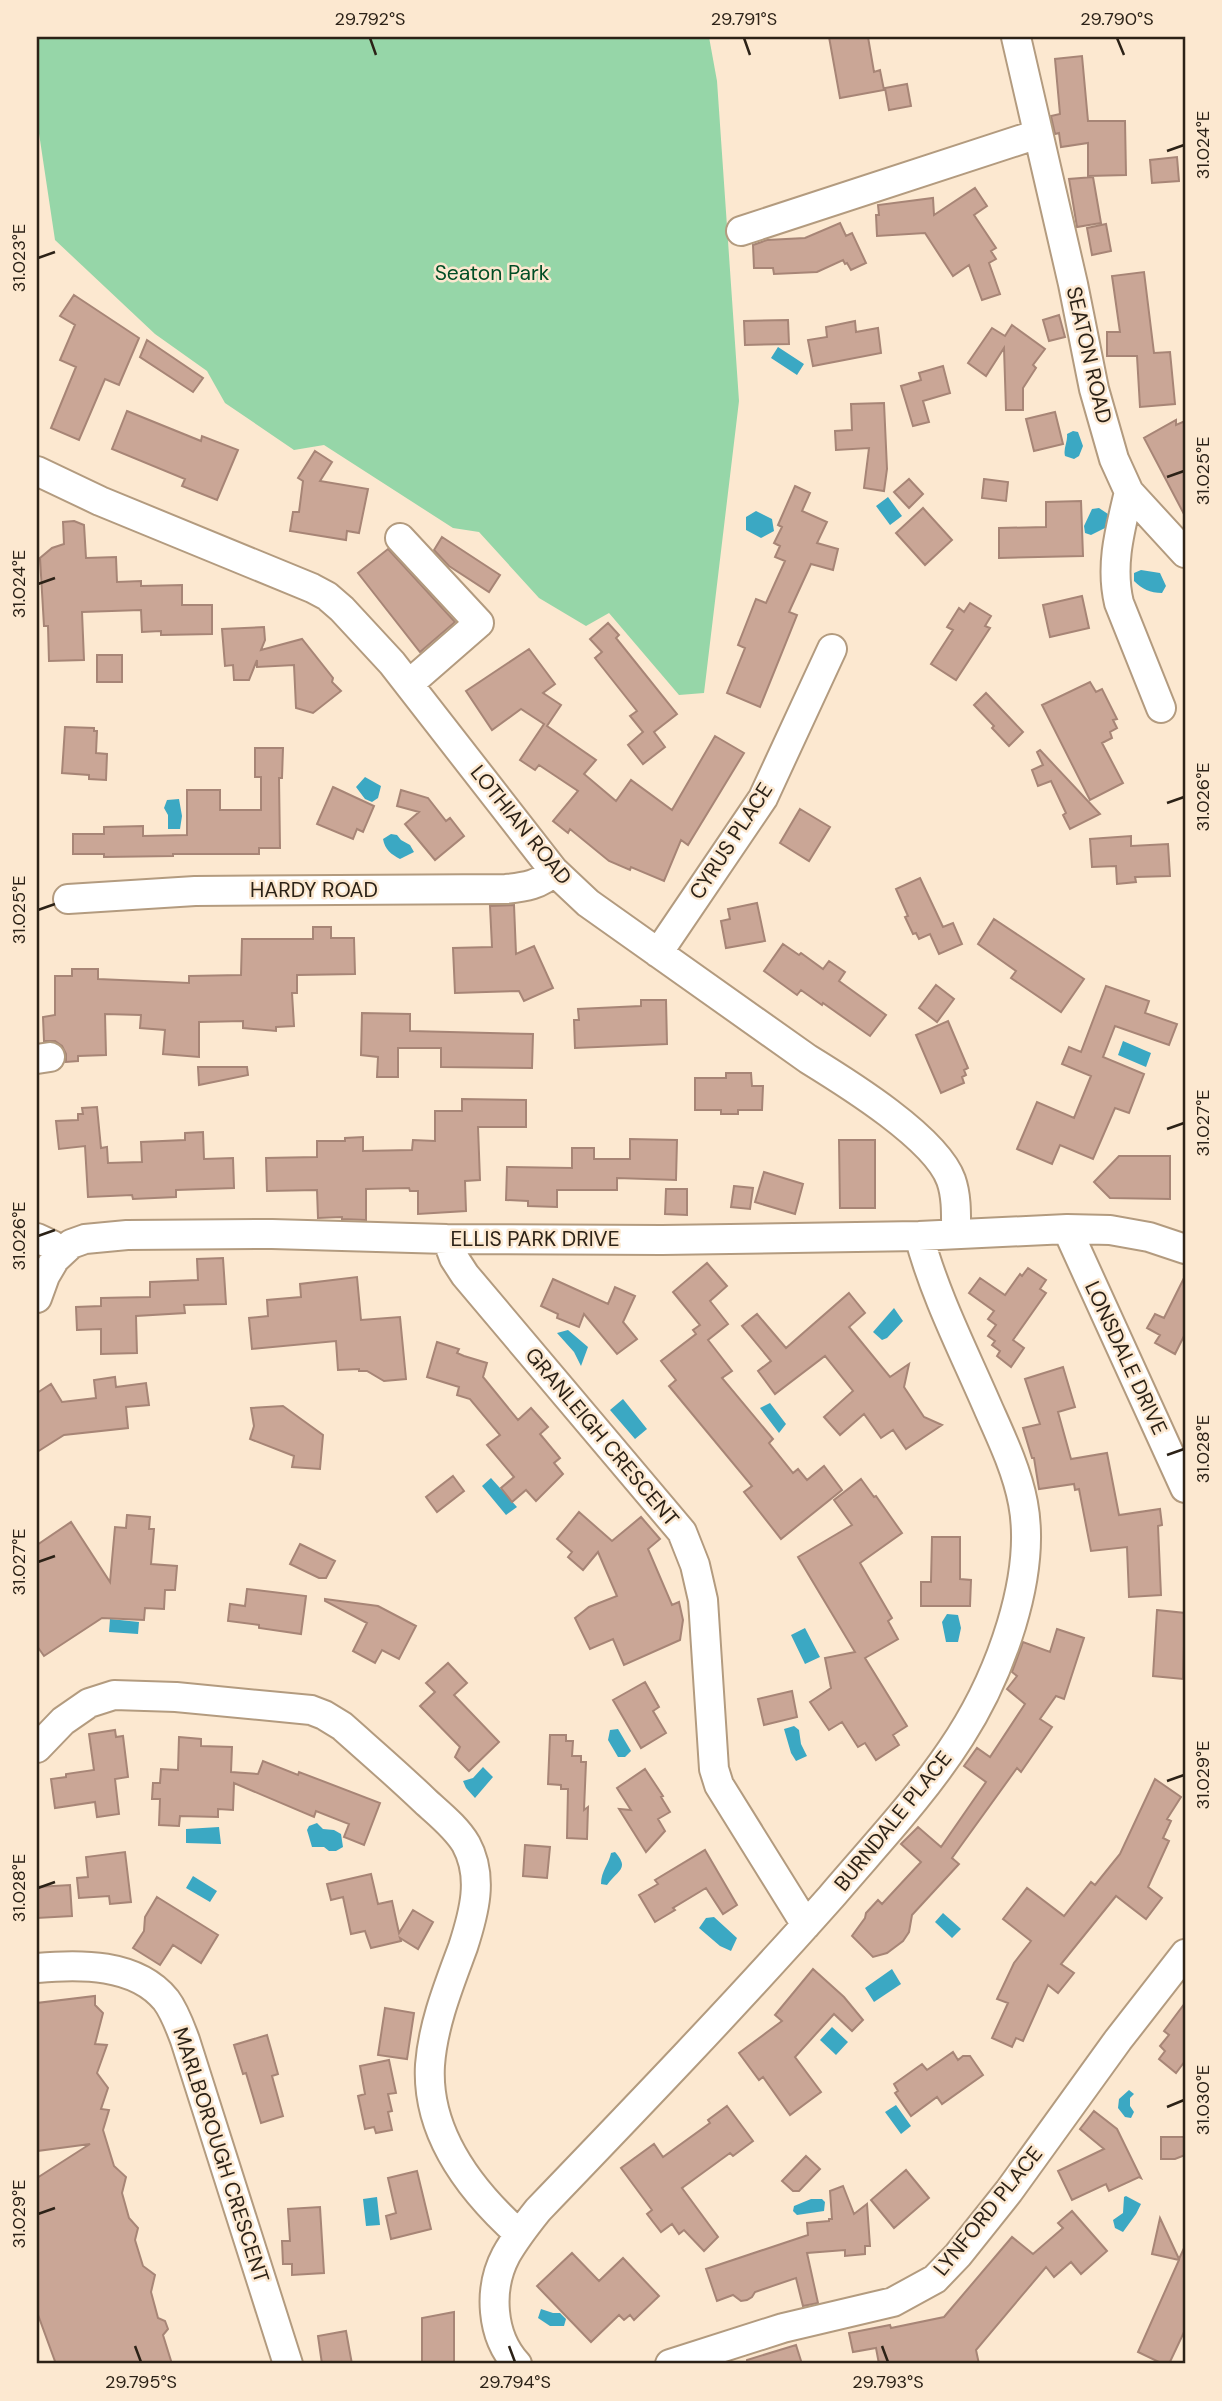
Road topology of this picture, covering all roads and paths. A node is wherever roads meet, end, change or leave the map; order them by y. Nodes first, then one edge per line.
1 (1016, 37) edge
2 (1038, 134) junction
3 (741, 231) dead end
4 (37, 471) edge
5 (1129, 492) junction
6 (400, 538) dead end
7 (1185, 553) edge
8 (832, 649) dead end
9 (410, 684) junction
10 (1161, 708) dead end
11 (554, 871) junction
12 (68, 899) dead end
13 (658, 953) junction
14 (1067, 1229) junction
15 (956, 1234) junction
16 (919, 1236) junction
17 (447, 1239) junction
18 (49, 1245) edge
19 (1185, 1249) edge
20 (37, 1298) edge
21 (1185, 1488) edge
22 (37, 1748) edge
23 (806, 1925) junction
24 (1185, 1954) edge
25 (37, 1968) edge
26 (519, 2234) junction
27 (288, 2364) edge
28 (517, 2364) edge
29 (670, 2364) edge

1 - 2 street, SEATON ROAD
2 - 3 street
2 - 5 street, SEATON ROAD
4 - 9 street, LOTHIAN ROAD
5 - 7 street, SEATON ROAD
5 - 10 street
6 - 9 street
8 - 13 street, CYRUS PLACE
9 - 11 street, LOTHIAN ROAD
11 - 12 street, HARDY ROAD
11 - 13 street, LOTHIAN ROAD
13 - 15 street, LOTHIAN ROAD
14 - 15 street, ELLIS PARK DRIVE
14 - 19 street, ELLIS PARK DRIVE
14 - 21 street, LONSDALE DRIVE
15 - 16 street, ELLIS PARK DRIVE
16 - 17 street, ELLIS PARK DRIVE
16 - 23 street, BURNDALE PLACE
17 - 18 street, ELLIS PARK DRIVE
17 - 23 street, GRANLEIGH CRESCENT
18 - 20 street, ELLIS PARK DRIVE
22 - 26 street
23 - 26 street, BURNDALE PLACE
24 - 29 street, LYNFORD PLACE
25 - 27 street, MARLBOROUGH CRESCENT
26 - 28 street

